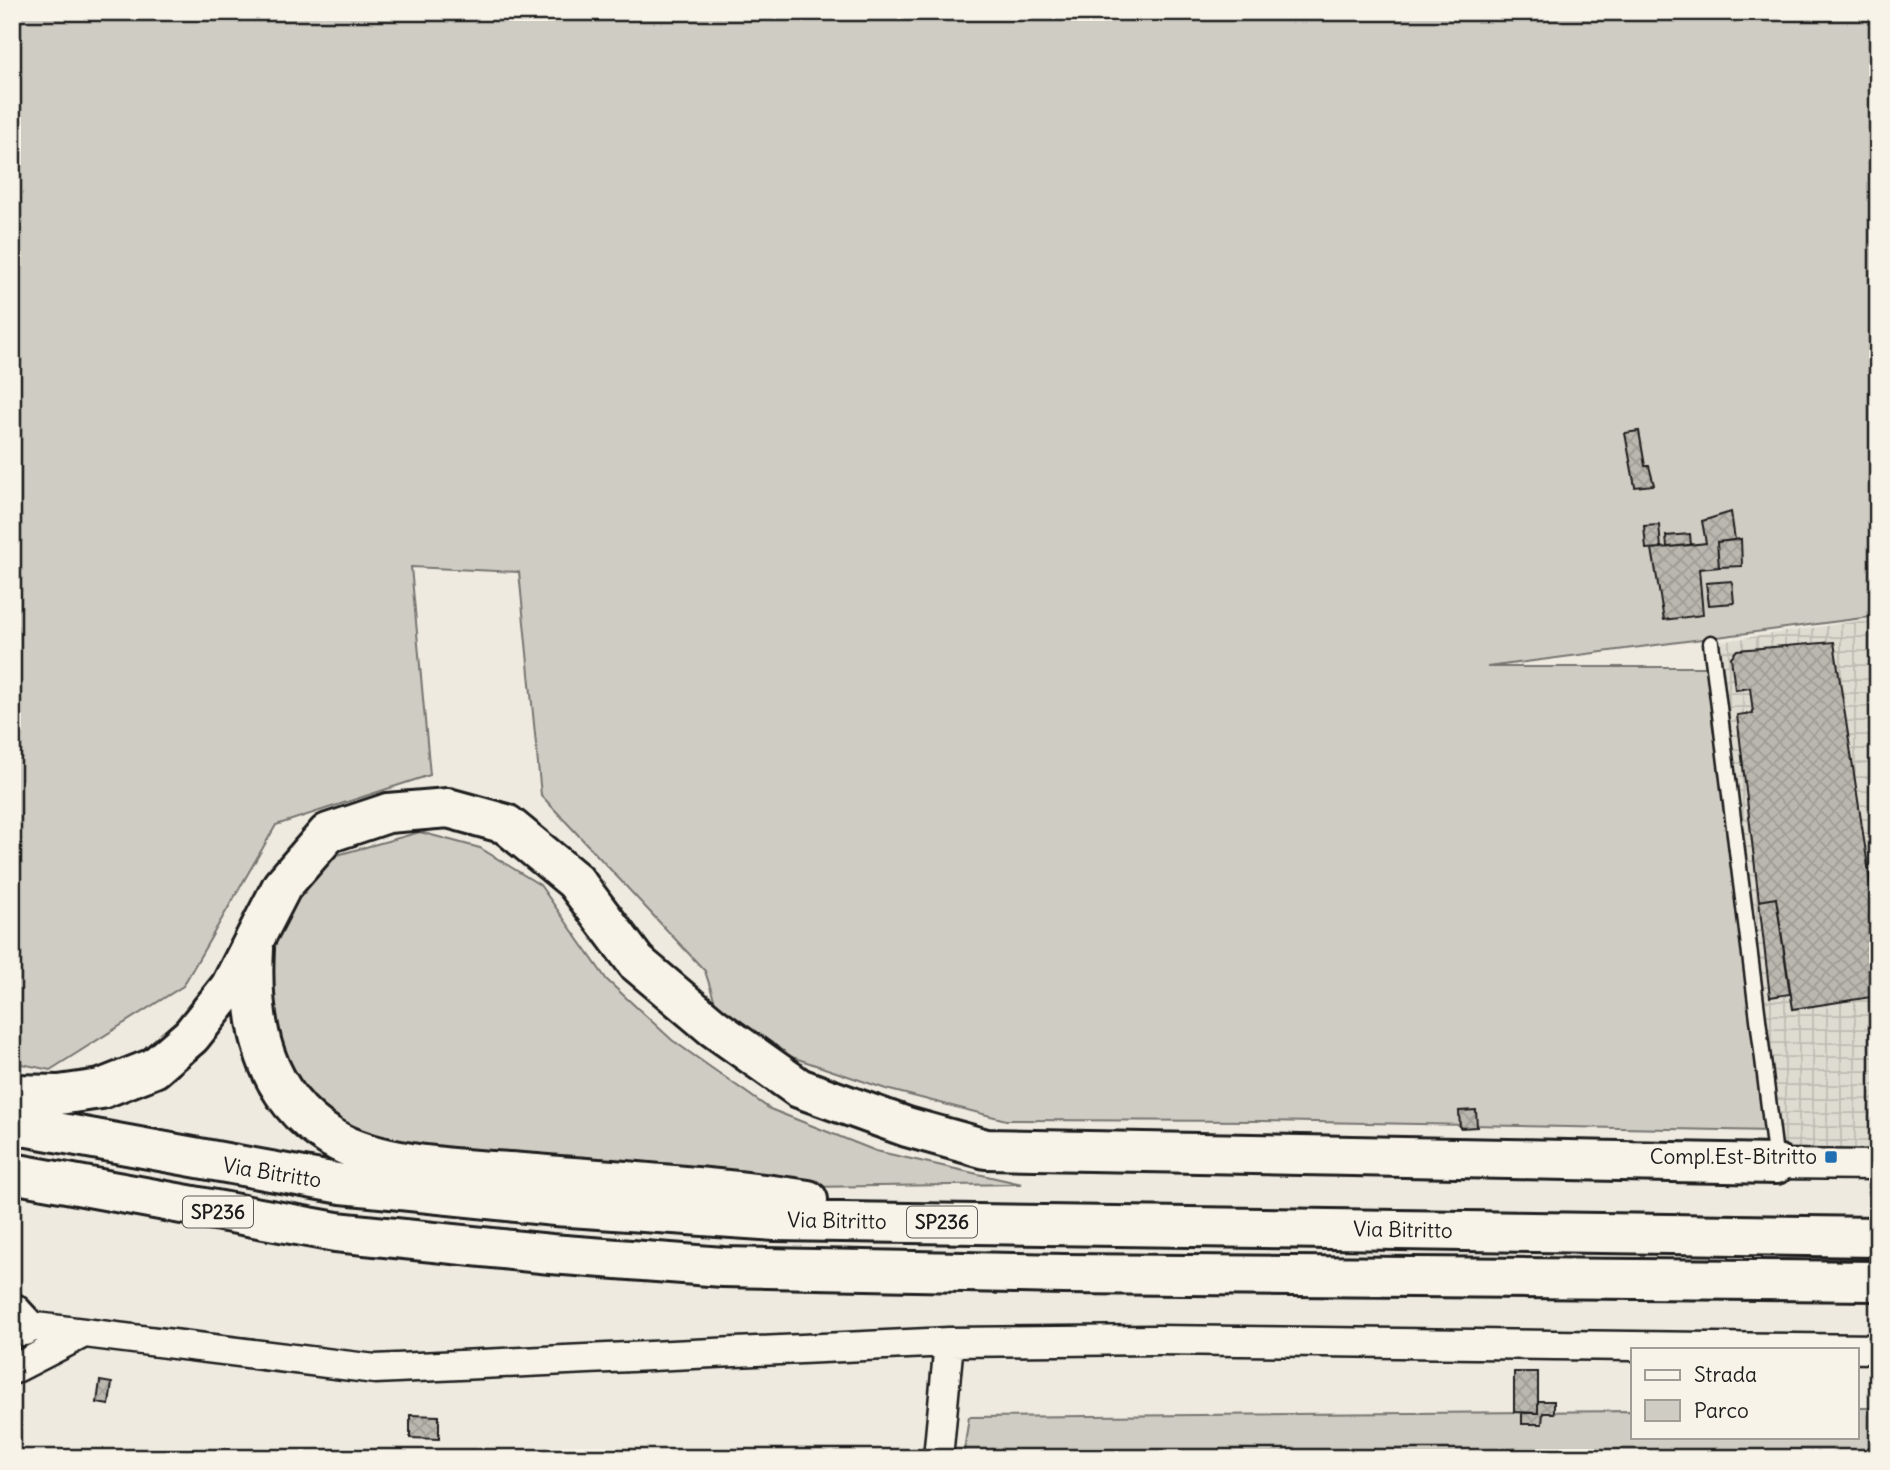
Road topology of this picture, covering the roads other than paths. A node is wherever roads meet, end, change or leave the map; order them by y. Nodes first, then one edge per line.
1 (1710, 643) dead end
2 (255, 936) junction
3 (12, 1094) edge
4 (12, 1124) edge
5 (1776, 1164) junction
6 (1878, 1165) edge
7 (12, 1173) edge
8 (12, 1201) edge
9 (952, 1223) junction
10 (1878, 1237) edge
11 (425, 1241) junction
12 (1878, 1281) edge
13 (16, 1321) edge
14 (85, 1332) junction
15 (949, 1342) junction
16 (1798, 1348) edge
17 (1858, 1349) edge
18 (1878, 1349) edge
19 (12, 1370) edge
20 (938, 1458) edge

1 - 5 lane
2 - 3 highway
2 - 5 highway
2 - 9 highway
4 - 9 highway, Via Bitritto / SP236
5 - 6 street
7 - 11 highway, SP236
8 - 11 highway
9 - 10 highway, Via Bitritto / SP236
11 - 12 highway, SP236
13 - 14 street
14 - 15 street
14 - 19 street
15 - 16 street
15 - 20 street
17 - 18 street

